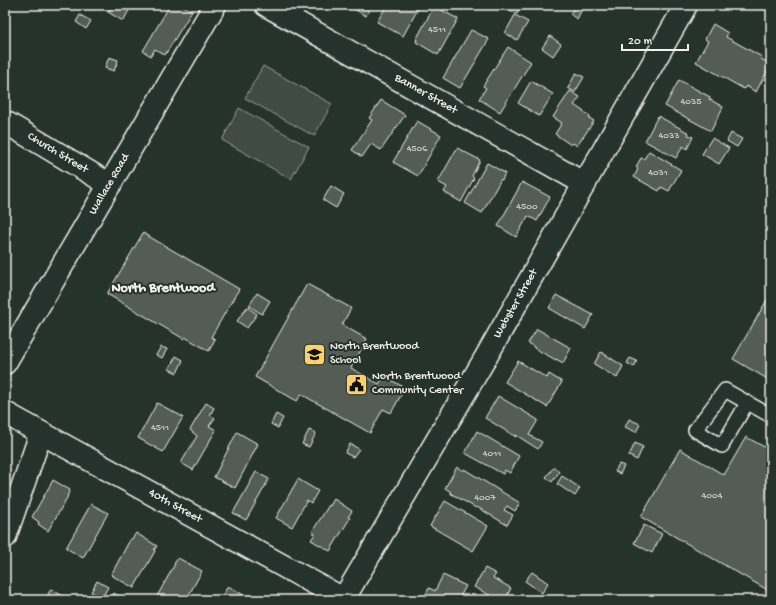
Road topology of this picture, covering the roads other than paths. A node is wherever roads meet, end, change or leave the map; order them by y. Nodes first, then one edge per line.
1 (215, 5) edge
2 (266, 5) edge
3 (686, 5) edge
4 (5, 122) edge
5 (111, 183) junction
6 (585, 184) junction
7 (5, 363) edge
8 (748, 403) dead end
9 (5, 412) edge
10 (771, 416) edge
11 (41, 433) junction
12 (5, 537) edge
13 (344, 600) edge

1 - 5 street, Wallace Road
2 - 6 street, Banner Street
3 - 6 street, Webster Street
4 - 5 street, Church Street
5 - 7 street, Wallace Road
6 - 13 street, Webster Street
8 - 10 lane
9 - 11 street, 40th Street
11 - 12 street
11 - 13 street, 40th Street

